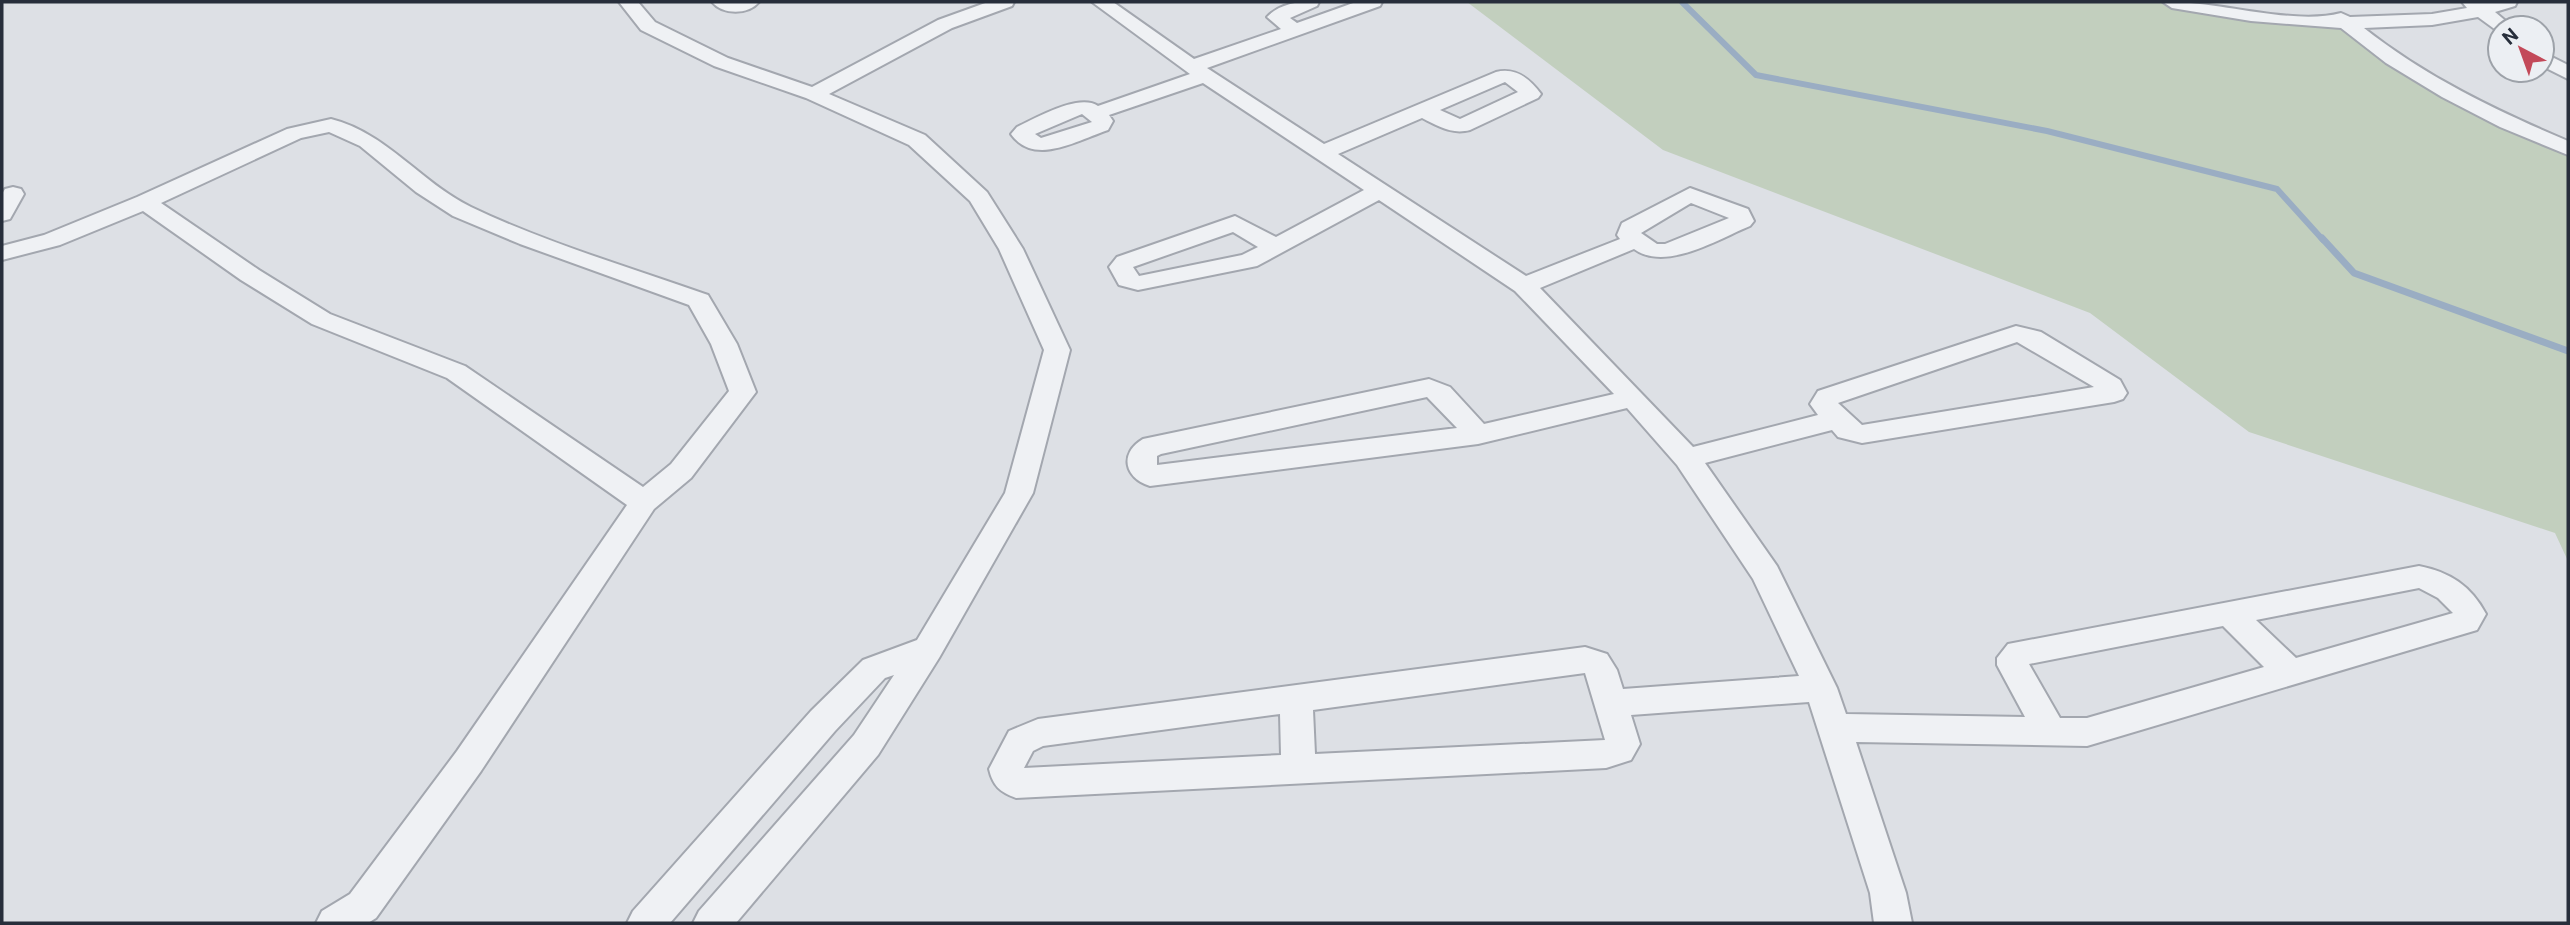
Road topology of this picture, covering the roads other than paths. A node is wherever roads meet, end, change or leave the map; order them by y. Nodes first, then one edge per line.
1 (628, 2) edge
2 (721, 2) edge
3 (750, 2) edge
4 (1005, 2) edge
5 (1101, 2) edge
6 (1310, 2) edge
7 (1373, 2) edge
8 (2172, 2) edge
9 (2508, 2) edge
10 (2323, 3) edge
11 (2477, 7) edge
12 (2344, 22) junction
13 (1296, 30) junction
14 (1199, 72) junction
15 (813, 94) junction
16 (1423, 110) dead end
17 (1096, 113) dead end
18 (2568, 149) edge
19 (1322, 153) junction
20 (1380, 191) junction
21 (145, 202) junction
22 (1637, 240) dead end
23 (1276, 247) junction
24 (2, 253) edge
25 (1524, 286) junction
26 (1633, 398) junction
27 (1294, 416) junction
28 (1837, 419) junction
29 (1478, 435) junction
30 (1305, 457) junction
31 (1687, 458) junction
32 (644, 502) junction
33 (2229, 613) junction
34 (928, 649) junction
35 (2291, 673) junction
36 (1821, 688) junction
37 (1296, 698) junction
38 (1611, 704) junction
39 (1834, 728) junction
40 (2050, 731) junction
41 (1298, 769) junction
42 (335, 923) edge
43 (646, 923) edge
44 (712, 923) edge
45 (1893, 923) edge

1 - 15 street
2 - 3 street
4 - 15 street
5 - 14 street
6 - 13 street
7 - 13 street
8 - 12 street
9 - 11 street
10 - 12 street
11 - 12 street
12 - 18 street
13 - 14 street
14 - 17 street
14 - 19 street
15 - 34 street
16 - 19 street
19 - 20 street
20 - 23 street
20 - 25 street
21 - 24 street
21 - 32 street
21 - 32 street
22 - 25 street
23 - 23 street
25 - 26 street
26 - 29 street
26 - 31 street
27 - 29 street
27 - 30 street
27 - 30 street
28 - 28 street
28 - 31 street
29 - 30 street
31 - 36 street
32 - 42 street
33 - 35 street
33 - 35 street
33 - 40 street
34 - 43 street
34 - 44 street
35 - 40 street
36 - 38 street
36 - 39 street
37 - 38 street
37 - 41 street
37 - 41 street
38 - 41 street
39 - 40 street
39 - 45 street

